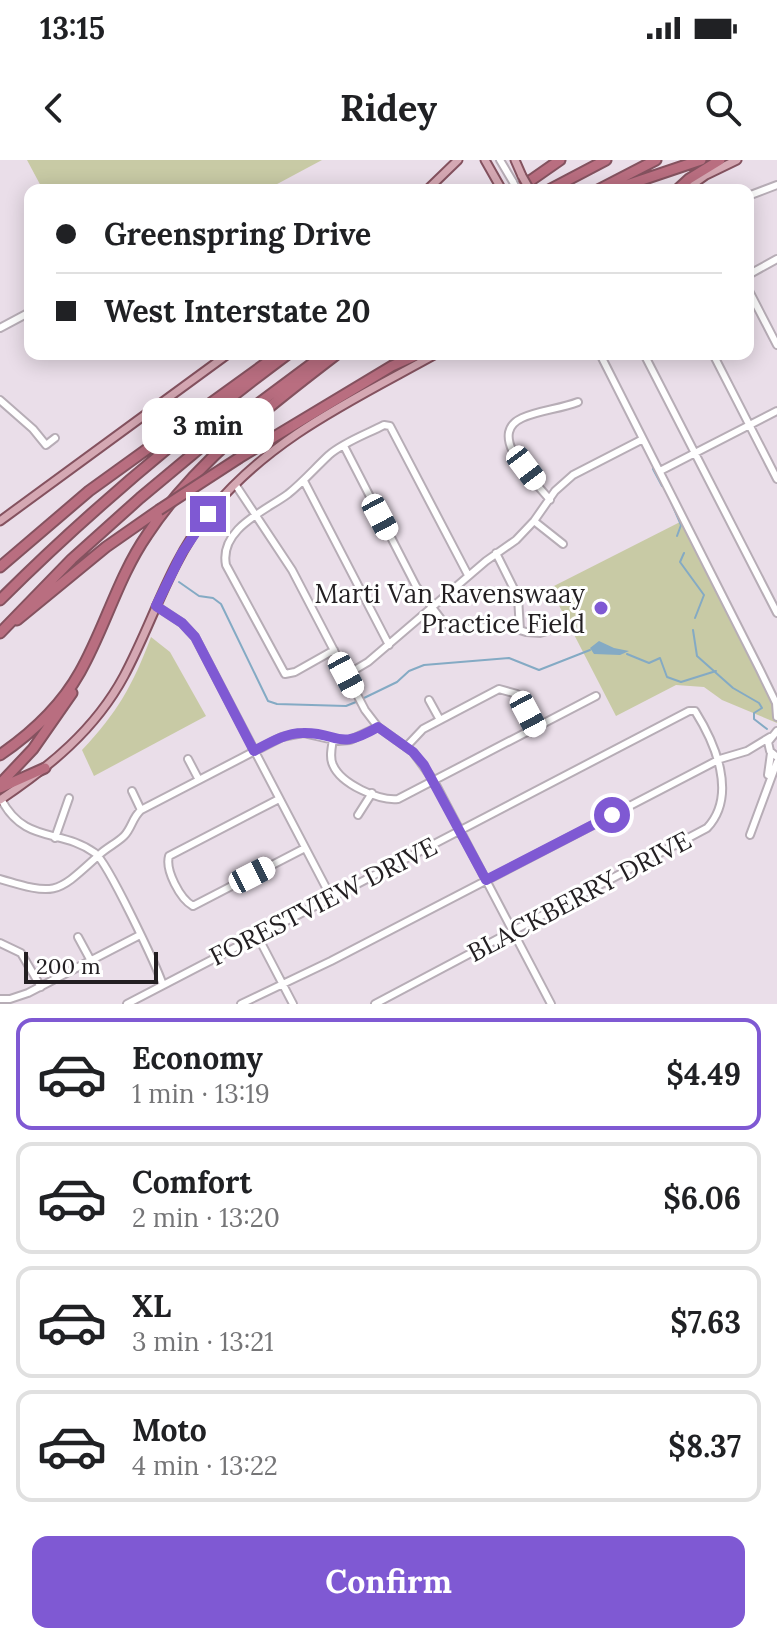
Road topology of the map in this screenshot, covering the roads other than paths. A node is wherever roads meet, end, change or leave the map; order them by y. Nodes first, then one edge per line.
1 (458, 160) edge
2 (485, 160) edge
3 (500, 160) edge
4 (515, 160) edge
5 (560, 160) edge
6 (606, 160) edge
7 (656, 160) edge
8 (701, 160) edge
9 (720, 160) edge
10 (737, 160) edge
11 (433, 184) edge
12 (499, 184) edge
13 (513, 184) edge
14 (520, 184) edge
15 (527, 184) edge
16 (560, 184) edge
17 (610, 184) edge
18 (630, 184) edge
19 (684, 184) edge
20 (693, 184) edge
21 (777, 185) edge
22 (754, 194) edge
23 (777, 259) edge
24 (754, 272) edge
25 (754, 299) edge
26 (24, 315) edge
27 (0, 328) edge
28 (774, 332) edge
29 (777, 345) edge
30 (220, 360) edge
31 (271, 360) edge
32 (280, 360) edge
33 (317, 360) edge
34 (330, 360) edge
35 (406, 360) edge
36 (425, 360) edge
37 (603, 360) edge
38 (647, 360) edge
39 (716, 360) edge
40 (0, 400) edge
41 (578, 402) dead end
42 (777, 411) edge
43 (749, 425) junction
44 (55, 438) dead end
45 (643, 439) junction
46 (344, 446) junction
47 (695, 453) junction
48 (660, 471) junction
49 (777, 478) edge
50 (304, 481) junction
51 (235, 484) junction
52 (550, 500) junction
53 (256, 514) junction
54 (0, 521) edge
55 (534, 521) junction
56 (563, 544) dead end
57 (496, 553) junction
58 (0, 567) edge
59 (468, 575) junction
60 (0, 600) edge
61 (156, 606) junction
62 (431, 609) junction
63 (777, 613) edge
64 (560, 627) dead end
65 (3, 629) edge
66 (520, 630) junction
67 (389, 645) junction
68 (334, 650) junction
69 (79, 674) junction
70 (346, 675) junction
71 (596, 696) dead end
72 (429, 700) dead end
73 (776, 700) edge
74 (689, 711) joint
75 (777, 717) edge
76 (440, 720) junction
77 (378, 727) junction
78 (536, 729) junction
79 (774, 732) edge
80 (333, 739) junction
81 (406, 747) junction
82 (754, 748) junction
83 (254, 751) junction
84 (0, 755) edge
85 (774, 755) edge
86 (188, 759) dead end
87 (720, 759) junction
88 (45, 768) junction
89 (199, 780) junction
90 (434, 781) junction
91 (0, 786) edge
92 (132, 791) dead end
93 (372, 793) junction
94 (69, 798) dead end
95 (279, 799) junction
96 (0, 800) edge
97 (141, 810) junction
98 (358, 815) dead end
99 (460, 830) junction
100 (750, 835) dead end
101 (55, 838) junction
102 (305, 848) junction
103 (98, 856) junction
104 (0, 879) edge
105 (486, 880) junction
106 (331, 897) junction
107 (513, 933) junction
108 (140, 935) junction
109 (257, 935) junction
110 (78, 937) dead end
111 (0, 943) edge
112 (91, 961) junction
113 (282, 984) junction
114 (163, 985) junction
115 (41, 987) junction
116 (0, 999) edge
117 (127, 1004) edge
118 (241, 1004) edge
119 (293, 1004) edge
120 (375, 1004) edge
121 (551, 1004) edge

1 - 11 main road
2 - 12 main road
3 - 13 street
4 - 15 main road, bridge
5 - 14 highway
6 - 16 highway
7 - 17 highway
8 - 18 highway
9 - 19 highway
10 - 20 main road
21 - 22 street
23 - 24 street
25 - 28 street
26 - 27 street
28 - 29 street
30 - 54 main road
31 - 58 highway
32 - 60 highway
33 - 65 highway
34 - 69 highway
35 - 65 highway, bridge
36 - 51 main road
37 - 45 street
38 - 47 street
39 - 43 street
40 - 44 street
41 - 52 street
42 - 43 street
43 - 47 street
43 - 49 street
45 - 48 street
45 - 52 street
46 - 50 street
46 - 59 street
46 - 62 street
47 - 48 street
47 - 63 street
48 - 73 street
50 - 53 street
50 - 67 street
51 - 53 street
51 - 61 main road
52 - 55 street
53 - 68 street
53 - 68 street
55 - 56 street
55 - 57 street
57 - 59 street
57 - 66 street
59 - 62 street
61 - 83 street
61 - 88 main road
62 - 66 street
62 - 67 street
64 - 66 street
67 - 70 street
68 - 70 street
69 - 84 highway
69 - 91 highway
70 - 77 street
71 - 78 street
72 - 76 street
73 - 75 street
74 - 87 street, BLACKBERRY DRIVE
74 - 99 street, FORESTVIEW DRIVE
76 - 78 street
76 - 81 street
77 - 80 street
77 - 81 street
78 - 90 street
79 - 82 street
79 - 85 street
80 - 83 street
80 - 93 street
81 - 90 street
82 - 85 street
82 - 87 street
83 - 89 street
83 - 95 street
85 - 100 street
86 - 89 street
87 - 105 street
87 - 107 street, BLACKBERRY DRIVE
88 - 91 highway
88 - 96 main road
89 - 97 street
90 - 93 street
90 - 99 street
92 - 97 street
93 - 98 street
94 - 101 street
95 - 102 street
95 - 102 street
96 - 101 street
97 - 103 street
99 - 105 street
99 - 106 street, FORESTVIEW DRIVE
101 - 103 street
102 - 106 street
103 - 104 street
103 - 108 street
105 - 107 street
105 - 113 street
106 - 109 street, FORESTVIEW DRIVE
107 - 120 street, BLACKBERRY DRIVE
107 - 121 street
108 - 112 street
108 - 114 street
109 - 113 street
109 - 114 street, FORESTVIEW DRIVE
110 - 112 street
111 - 115 street
112 - 115 street
113 - 118 street
113 - 119 street
114 - 117 street, FORESTVIEW DRIVE
115 - 116 street

